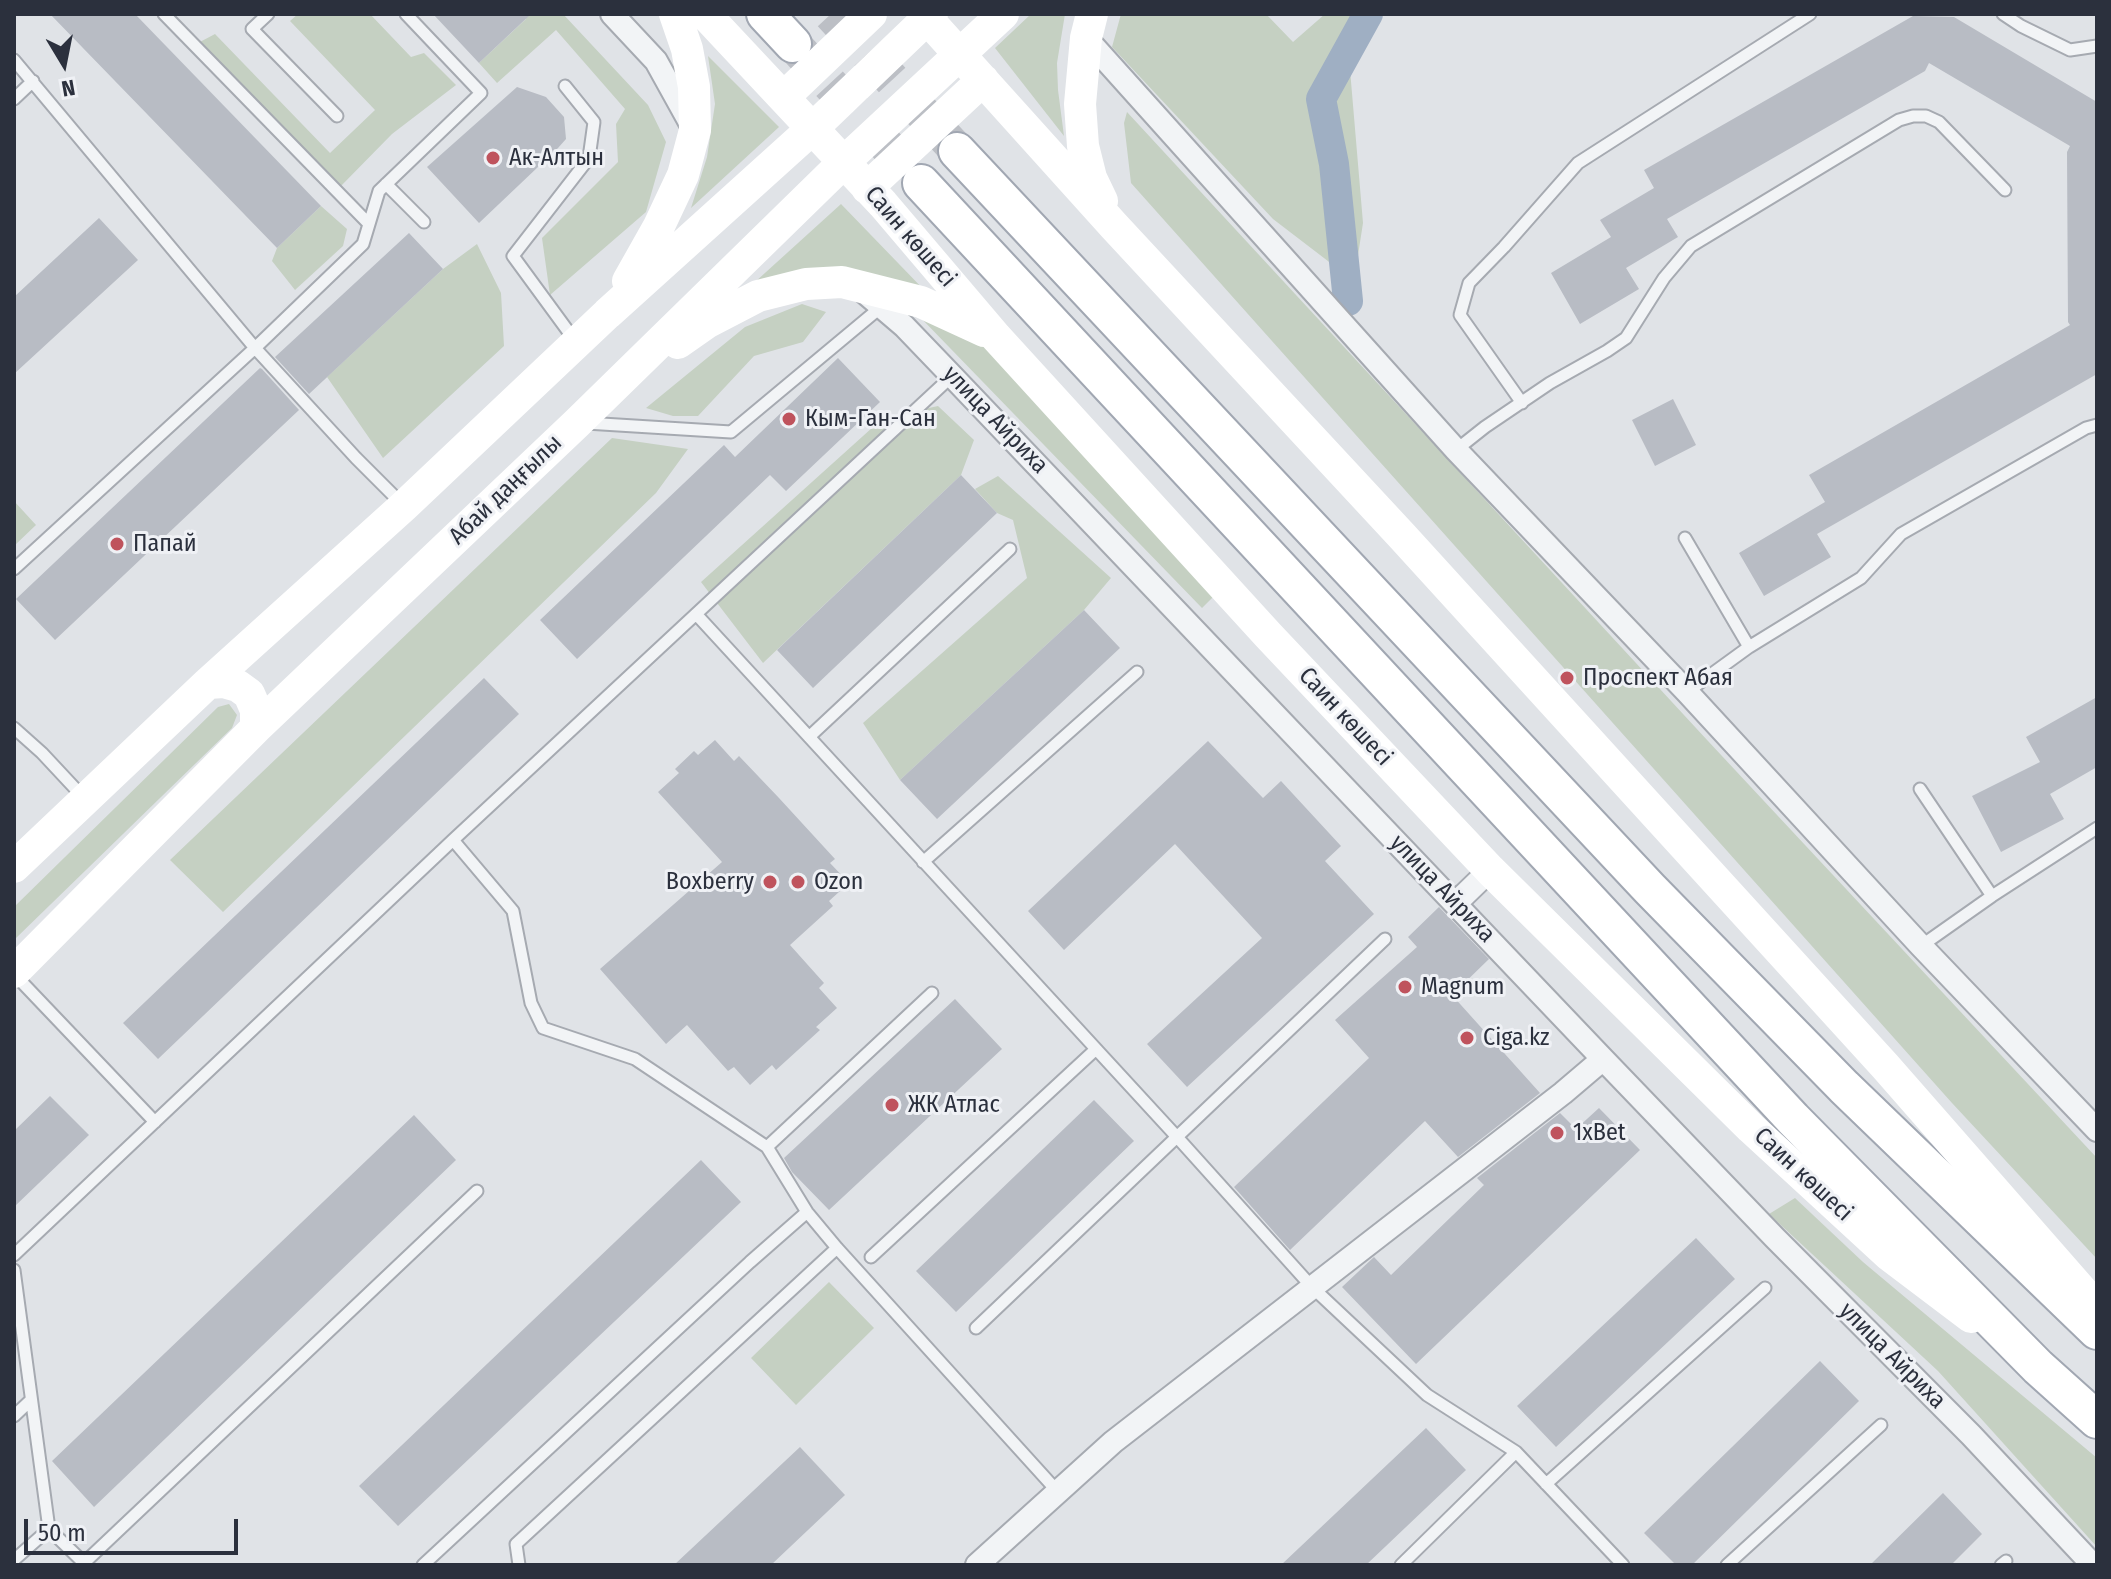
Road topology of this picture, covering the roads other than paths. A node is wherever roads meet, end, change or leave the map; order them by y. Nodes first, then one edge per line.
1 (164, 14) edge
2 (268, 14) edge
3 (406, 14) edge
4 (612, 14) edge
5 (675, 14) edge
6 (705, 14) edge
7 (765, 14) edge
8 (871, 14) edge
9 (1003, 14) edge
10 (1810, 14) edge
11 (2003, 14) edge
12 (927, 15) edge
13 (1089, 26) edge
14 (793, 44) tunnel mouth
15 (2097, 46) edge
16 (959, 53) junction
17 (14, 60) edge
18 (983, 80) junction
19 (33, 81) junction
20 (565, 86) dead end
21 (784, 97) junction
22 (14, 99) edge
23 (337, 116) dead end
24 (813, 128) junction
25 (695, 130) junction
26 (957, 151) tunnel mouth
27 (844, 162) junction
28 (921, 183) tunnel mouth
29 (386, 184) junction
30 (867, 188) junction
31 (2005, 190) dead end
32 (424, 222) dead end
33 (369, 224) junction
34 (1114, 226) junction
35 (856, 285) junction
36 (881, 307) junction
37 (607, 314) junction
38 (996, 337) junction
39 (577, 342) junction
40 (255, 348) junction
41 (952, 376) junction
42 (606, 393) junction
43 (1522, 403) junction
44 (577, 423) junction
45 (2097, 425) edge
46 (1456, 450) junction
47 (404, 506) junction
48 (1685, 538) dead end
49 (1010, 549) dead end
50 (14, 569) edge
51 (696, 614) junction
52 (1749, 647) junction
53 (1137, 672) dead end
54 (208, 683) junction
55 (1687, 692) junction
56 (14, 728) edge
57 (256, 728) junction
58 (809, 737) junction
59 (1920, 789) dead end
60 (85, 799) junction
61 (2097, 828) edge
62 (453, 840) junction
63 (923, 862) junction
64 (14, 867) edge
65 (1490, 870) junction
66 (1992, 896) junction
67 (1456, 903) junction
68 (1385, 939) dead end
69 (1921, 946) junction
70 (14, 973) edge
71 (932, 993) dead end
72 (1095, 1050) junction
73 (1603, 1059) junction
74 (155, 1122) junction
75 (2097, 1130) edge
76 (1177, 1137) junction
77 (767, 1147) junction
78 (477, 1191) dead end
79 (807, 1212) junction
80 (837, 1248) junction
81 (14, 1255) edge
82 (871, 1257) dead end
83 (14, 1270) edge
84 (1312, 1287) junction
85 (1765, 1288) dead end
86 (2097, 1308) edge
87 (976, 1328) dead end
88 (2097, 1331) edge
89 (2038, 1367) junction
90 (31, 1400) junction
91 (14, 1416) edge
92 (2097, 1420) edge
93 (1881, 1425) dead end
94 (1516, 1452) junction
95 (1546, 1484) junction
96 (1058, 1492) junction
97 (49, 1529) junction
98 (14, 1560) edge
99 (423, 1565) edge
100 (519, 1565) edge
101 (977, 1565) edge
102 (1401, 1565) edge
103 (1623, 1565) edge
104 (1727, 1565) edge
105 (2093, 1565) edge

1 - 33 lane
2 - 23 lane
3 - 29 lane
4 - 25 street
5 - 25 main road
6 - 21 main road, Саин көшесі
7 - 14 main road
8 - 21 main road
9 - 16 main road, Абай даңғылы
10 - 43 lane
11 - 15 lane
12 - 16 main road
12 - 24 main road
13 - 34 main road
13 - 46 street
16 - 18 main road
16 - 27 main road, Абай даңғылы
17 - 19 lane
18 - 30 main road
18 - 34 main road
19 - 22 lane
19 - 40 lane
20 - 39 lane
21 - 24 main road, Саин көшесі
24 - 27 main road, Саин көшесі
24 - 37 main road
25 - 37 main road
26 - 88 main road
27 - 30 main road, Саин көшесі
27 - 42 main road, Абай даңғылы
28 - 89 main road, Саин көшесі
29 - 32 lane
29 - 33 lane
30 - 38 main road, Саин көшесі
31 - 43 lane
33 - 40 lane
34 - 86 main road
35 - 36 street, улица Айриха
35 - 38 main road
35 - 42 main road
36 - 41 street, улица Айриха
36 - 44 lane
37 - 39 main road
38 - 65 main road, Саин көшесі
39 - 47 main road
40 - 47 lane
40 - 50 lane
41 - 51 lane
41 - 67 street, улица Айриха
42 - 44 main road, Абай даңғылы
43 - 46 lane
44 - 57 main road, Абай даңғылы
45 - 52 lane
46 - 55 street
47 - 54 main road
48 - 52 lane
49 - 58 lane
51 - 58 lane
51 - 62 lane
52 - 55 lane
53 - 63 lane
54 - 57 main road
54 - 60 main road
55 - 69 street
56 - 60 lane
57 - 70 main road, Абай даңғылы
58 - 63 lane
59 - 66 lane
60 - 64 main road
61 - 66 lane
62 - 74 lane
62 - 77 lane
63 - 72 lane
65 - 67 street
65 - 89 main road, Саин көшесі
66 - 69 lane
67 - 73 street, улица Айриха
68 - 76 lane
69 - 75 street
70 - 74 lane
71 - 77 lane
72 - 76 lane
72 - 82 lane
73 - 84 street
73 - 105 street, улица Айриха
74 - 81 lane
76 - 84 lane
76 - 87 lane
77 - 79 lane
78 - 97 lane
79 - 80 lane
79 - 99 lane
80 - 96 lane
80 - 100 lane
83 - 90 lane
84 - 94 lane
84 - 96 street
85 - 95 lane
89 - 92 main road, Саин көшесі
90 - 91 lane
90 - 97 lane
93 - 104 lane
94 - 95 lane
94 - 102 lane
95 - 103 lane
96 - 101 street
97 - 98 lane

